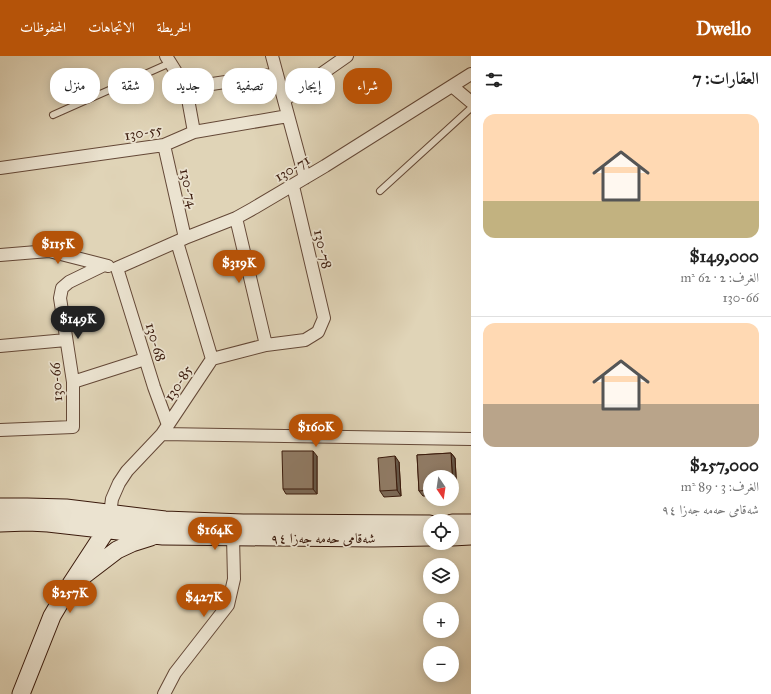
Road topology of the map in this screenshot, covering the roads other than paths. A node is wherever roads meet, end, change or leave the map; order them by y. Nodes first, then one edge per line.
1 (272, 56) edge
2 (347, 56) edge
3 (168, 59) edge
4 (174, 68) edge
5 (275, 68) edge
6 (277, 74) edge
7 (471, 74) edge
8 (452, 86) junction
9 (284, 100) junction
10 (471, 102) edge
11 (189, 104) edge
12 (471, 108) edge
13 (53, 115) dead end
14 (288, 116) junction
15 (194, 132) junction
16 (164, 145) junction
17 (0, 168) edge
18 (305, 178) junction
19 (293, 186) junction
20 (380, 190) dead end
21 (236, 218) junction
22 (181, 240) junction
23 (0, 255) edge
24 (104, 265) junction
25 (117, 268) junction
26 (324, 318) joint
27 (66, 340) junction
28 (266, 345) junction
29 (0, 346) edge
30 (145, 359) junction
31 (212, 359) junction
32 (72, 382) junction
33 (0, 430) edge
34 (165, 430) junction
35 (471, 439) edge
36 (0, 507) edge
37 (108, 521) junction
38 (0, 523) edge
39 (459, 523) edge
40 (471, 523) edge
41 (423, 524) edge
42 (163, 536) junction
43 (459, 536) edge
44 (471, 536) edge
45 (233, 537) junction
46 (423, 537) edge
47 (71, 584) junction
48 (21, 694) edge
49 (164, 694) edge

1 - 5 street
2 - 9 street
3 - 4 street
3 - 13 lane
6 - 9 street
7 - 8 street, 130-71
8 - 10 street
8 - 18 street, 130-71
9 - 14 street
11 - 15 street
12 - 20 lane
14 - 15 street, 130-55
14 - 18 street
15 - 16 street, 130-55
16 - 17 street, 130-55
16 - 22 street, 130-74
18 - 19 street, 130-71
19 - 21 street, 130-71
19 - 26 street, 130-78
21 - 22 street, 130-71
21 - 28 street
22 - 25 street, 130-71
22 - 31 street, 130-74
23 - 24 street
24 - 25 street
24 - 27 street, 130-66
25 - 30 street, 130-68
26 - 28 street, 130-85
27 - 29 street
27 - 32 street, 130-66
28 - 31 street, 130-85
30 - 32 street
30 - 34 street, 130-68
31 - 34 street, 130-85
32 - 33 street, 130-66
34 - 35 street
34 - 37 street, 130-85
36 - 37 main road, شەقامی حەمە جەزا ٩٤
37 - 38 main road, شەقامی حەمە جەزا ٩٤
37 - 41 main road, شەقامی حەمە جەزا ٩٤
37 - 42 main road, شەقامی حەمە جەزا ٩٤
37 - 47 main road
39 - 40 main road
42 - 45 main road, شەقامی حەمە جەزا ٩٤
42 - 47 main road
43 - 44 main road
45 - 46 main road, شەقامی حەمە جەزا ٩٤
45 - 49 street
47 - 48 main road

